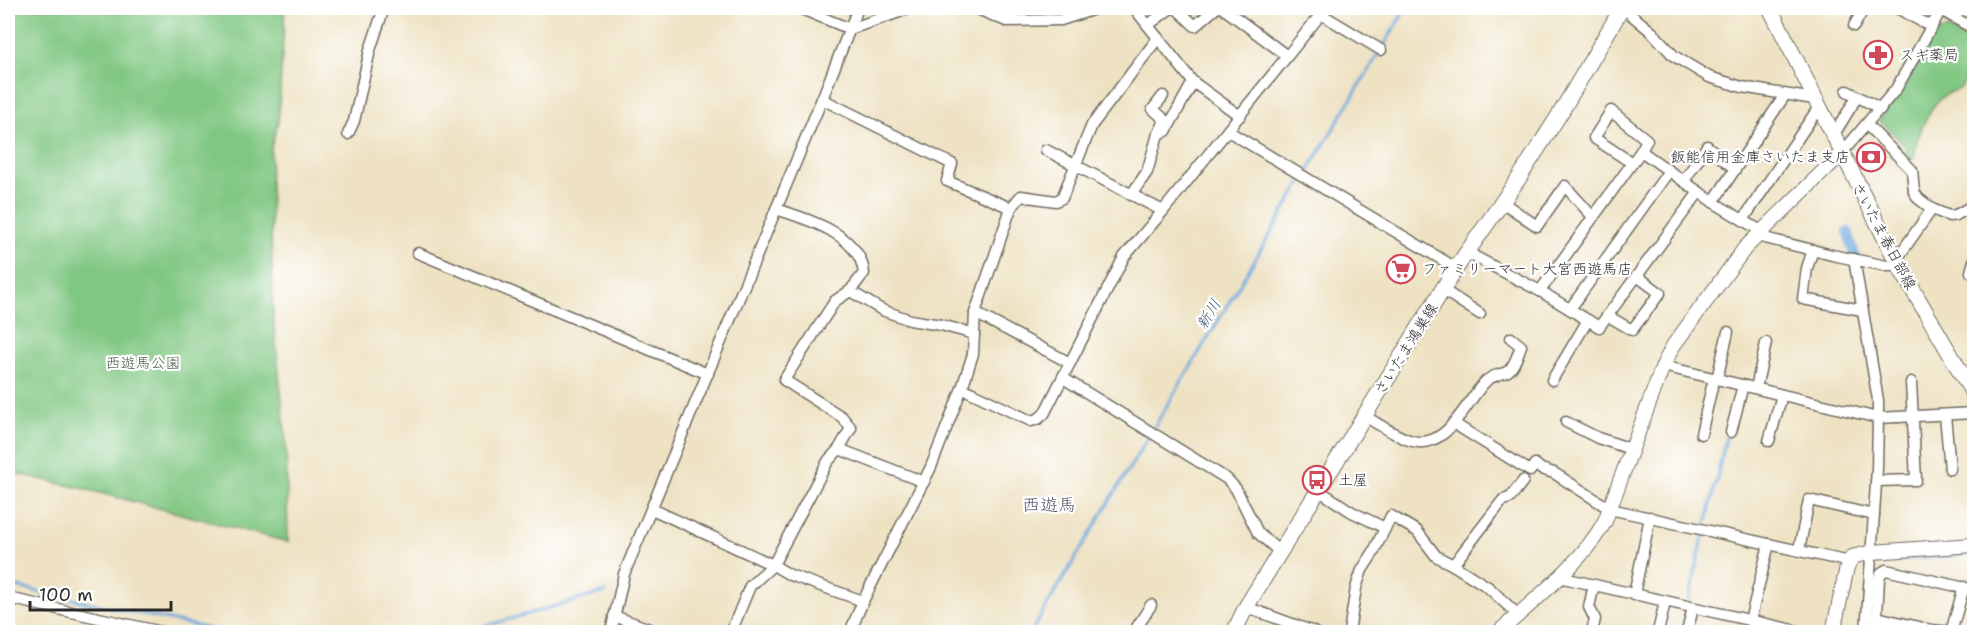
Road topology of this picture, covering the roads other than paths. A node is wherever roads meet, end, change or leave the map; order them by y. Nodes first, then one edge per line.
1 (384, 8) edge
2 (800, 8) edge
3 (858, 8) edge
4 (911, 8) edge
5 (975, 8) edge
6 (1098, 8) edge
7 (1134, 8) edge
8 (1171, 8) edge
9 (1176, 8) edge
10 (1216, 8) edge
11 (1223, 8) edge
12 (1622, 8) edge
13 (1770, 8) edge
14 (1864, 8) edge
15 (1897, 8) edge
16 (1942, 9) edge
17 (1322, 11) edge
18 (1148, 25) junction
19 (1854, 26) dead end
20 (1932, 27) junction
21 (849, 29) junction
22 (1974, 30) edge
23 (1158, 38) junction
24 (1381, 50) dead end
25 (1287, 56) junction
26 (1193, 82) junction
27 (1785, 95) junction
28 (1163, 96) dead end
29 (822, 99) junction
30 (1817, 103) junction
31 (1881, 109) junction
32 (1240, 116) junction
33 (1867, 125) junction
34 (1228, 131) junction
35 (348, 134) dead end
36 (1158, 134) junction
37 (1833, 136) junction
38 (1046, 150) dead end
39 (1641, 151) junction
40 (1841, 154) junction
41 (1632, 163) junction
42 (1075, 166) junction
43 (1734, 169) junction
44 (1669, 171) junction
45 (1684, 181) junction
46 (1699, 192) junction
47 (1131, 195) junction
48 (1502, 202) junction
49 (1713, 202) junction
50 (1974, 205) edge
51 (1011, 208) junction
52 (776, 209) junction
53 (1932, 209) junction
54 (1163, 212) junction
55 (1593, 217) junction
56 (1743, 220) junction
57 (1759, 233) junction
58 (1813, 250) junction
59 (1466, 252) junction
60 (418, 253) dead end
61 (1854, 259) junction
62 (1974, 261) edge
63 (1897, 263) junction
64 (1456, 268) junction
65 (1974, 274) edge
66 (1637, 276) junction
67 (1443, 290) junction
68 (850, 291) junction
69 (1540, 291) junction
70 (1570, 309) junction
71 (1862, 310) junction
72 (975, 313) junction
73 (1480, 314) dead end
74 (1608, 315) junction
75 (1588, 320) junction
76 (1728, 332) dead end
77 (974, 334) junction
78 (1511, 338) dead end
79 (1766, 343) dead end
80 (1070, 363) junction
81 (1663, 366) junction
82 (708, 374) junction
83 (1063, 378) junction
84 (1716, 379) junction
85 (1552, 380) dead end
86 (1911, 382) dead end
87 (1743, 385) junction
88 (962, 388) junction
89 (1756, 388) junction
90 (1782, 395) junction
91 (1974, 395) edge
92 (1974, 413) edge
93 (1945, 415) junction
94 (1364, 416) junction
95 (1913, 417) junction
96 (1878, 418) junction
97 (1566, 422) dead end
98 (1453, 423) junction
99 (1731, 432) dead end
100 (1701, 434) dead end
101 (1770, 441) dead end
102 (839, 449) junction
103 (1631, 449) junction
104 (1950, 469) dead end
105 (1523, 481) dead end
106 (1876, 481) junction
107 (924, 482) junction
108 (1318, 490) junction
109 (652, 509) junction
110 (1610, 509) junction
111 (1874, 515) junction
112 (1650, 518) junction
113 (1385, 528) junction
114 (1769, 544) junction
115 (1974, 545) edge
116 (1799, 550) junction
117 (1280, 552) junction
118 (1872, 552) junction
119 (1850, 561) junction
120 (773, 565) junction
121 (1453, 565) junction
122 (1559, 577) junction
123 (1594, 585) junction
124 (1969, 588) edge
125 (1634, 595) junction
126 (8, 598) edge
127 (863, 602) junction
128 (1665, 602) junction
129 (1151, 605) dead end
130 (1246, 607) junction
131 (1693, 608) junction
132 (1518, 615) junction
133 (614, 616) junction
134 (1877, 617) junction
135 (1750, 621) junction
136 (162, 633) edge
137 (611, 633) edge
138 (658, 633) edge
139 (731, 633) edge
140 (850, 633) edge
141 (1134, 633) edge
142 (1234, 633) edge
143 (1314, 633) edge
144 (1349, 633) edge
145 (1499, 633) edge
146 (1592, 633) edge
147 (1658, 633) edge
148 (1687, 633) edge
149 (1802, 633) edge
150 (1833, 633) edge
151 (1866, 633) edge
152 (1876, 633) edge

1 - 35 street
2 - 21 street
3 - 21 street
4 - 21 street
5 - 6 street
7 - 18 street
8 - 18 street
9 - 10 street
11 - 25 street
12 - 27 street
12 - 48 main road, さいたま鴻巣線
13 - 30 main road, さいたま春日部線
14 - 19 street
15 - 20 street
16 - 20 street
16 - 22 street
17 - 24 street
17 - 25 street
18 - 23 street
20 - 31 street
21 - 29 street
23 - 26 street
23 - 42 street
25 - 32 street
26 - 32 street
26 - 36 street
27 - 30 street
27 - 43 street
28 - 36 street
29 - 51 street
29 - 52 street
30 - 37 main road, さいたま春日部線
30 - 56 street
31 - 33 street
31 - 37 street
32 - 34 street
33 - 40 street
33 - 53 street
34 - 54 street
34 - 64 street
36 - 47 street
37 - 40 main road, さいたま春日部線
38 - 42 street
39 - 41 street
39 - 41 street
39 - 44 street
40 - 57 street
40 - 63 main road, さいたま春日部線
41 - 55 street
42 - 47 street
42 - 51 street
43 - 45 street
43 - 49 street
44 - 45 street
44 - 70 street
45 - 46 street
46 - 49 street
46 - 66 street
47 - 54 street
48 - 55 street
48 - 59 main road, さいたま鴻巣線
49 - 56 street
50 - 53 street
51 - 72 street
52 - 68 street
52 - 82 street
53 - 63 street
54 - 80 street
55 - 69 street
56 - 57 street
57 - 58 street
57 - 81 street
58 - 61 street
58 - 71 street
59 - 64 main road, さいたま鴻巣線
59 - 69 street
60 - 82 street
61 - 63 street
61 - 71 street
62 - 65 street
63 - 91 main road, さいたま春日部線
64 - 67 main road, さいたま鴻巣線
66 - 74 street
66 - 74 street
67 - 73 street
67 - 94 main road, さいたま鴻巣線
68 - 77 street
68 - 102 street
69 - 70 street
70 - 75 street
71 - 96 street
72 - 77 street
72 - 80 street
74 - 75 street
75 - 85 street
76 - 84 street
77 - 88 street
78 - 98 street
79 - 89 street
80 - 83 street
81 - 84 street
81 - 103 street
82 - 109 street
83 - 88 street
83 - 117 street
84 - 87 street
84 - 100 street
86 - 95 street
87 - 89 street
87 - 99 street
88 - 107 street
89 - 90 street
90 - 96 street
90 - 101 street
92 - 93 street
93 - 95 street
93 - 104 street
94 - 98 street
94 - 108 main road, さいたま鴻巣線
95 - 96 street
95 - 106 street
96 - 106 street
97 - 103 street
98 - 110 street
102 - 107 street
102 - 120 street
103 - 110 street
105 - 121 street
106 - 111 street
107 - 127 street
108 - 113 street
108 - 117 main road, さいたま鴻巣線
109 - 120 street
109 - 133 street
110 - 112 street
110 - 122 street
111 - 116 street
111 - 118 street
112 - 114 street
112 - 125 street
113 - 121 street
113 - 144 street
114 - 116 street
114 - 135 street
115 - 118 street
116 - 119 street
117 - 130 main road, さいたま鴻巣線
118 - 119 street
118 - 151 street
119 - 150 street
120 - 127 street
120 - 139 street
121 - 132 street
122 - 123 street
122 - 132 street
123 - 125 street
123 - 146 street
124 - 134 street
124 - 134 street
125 - 128 street
126 - 136 street
127 - 140 street
128 - 131 street
128 - 147 street
129 - 141 street
130 - 142 main road, さいたま鴻巣線
130 - 143 street
131 - 135 street
131 - 148 street
132 - 145 street
133 - 137 street
133 - 138 street
134 - 152 street
135 - 149 street

